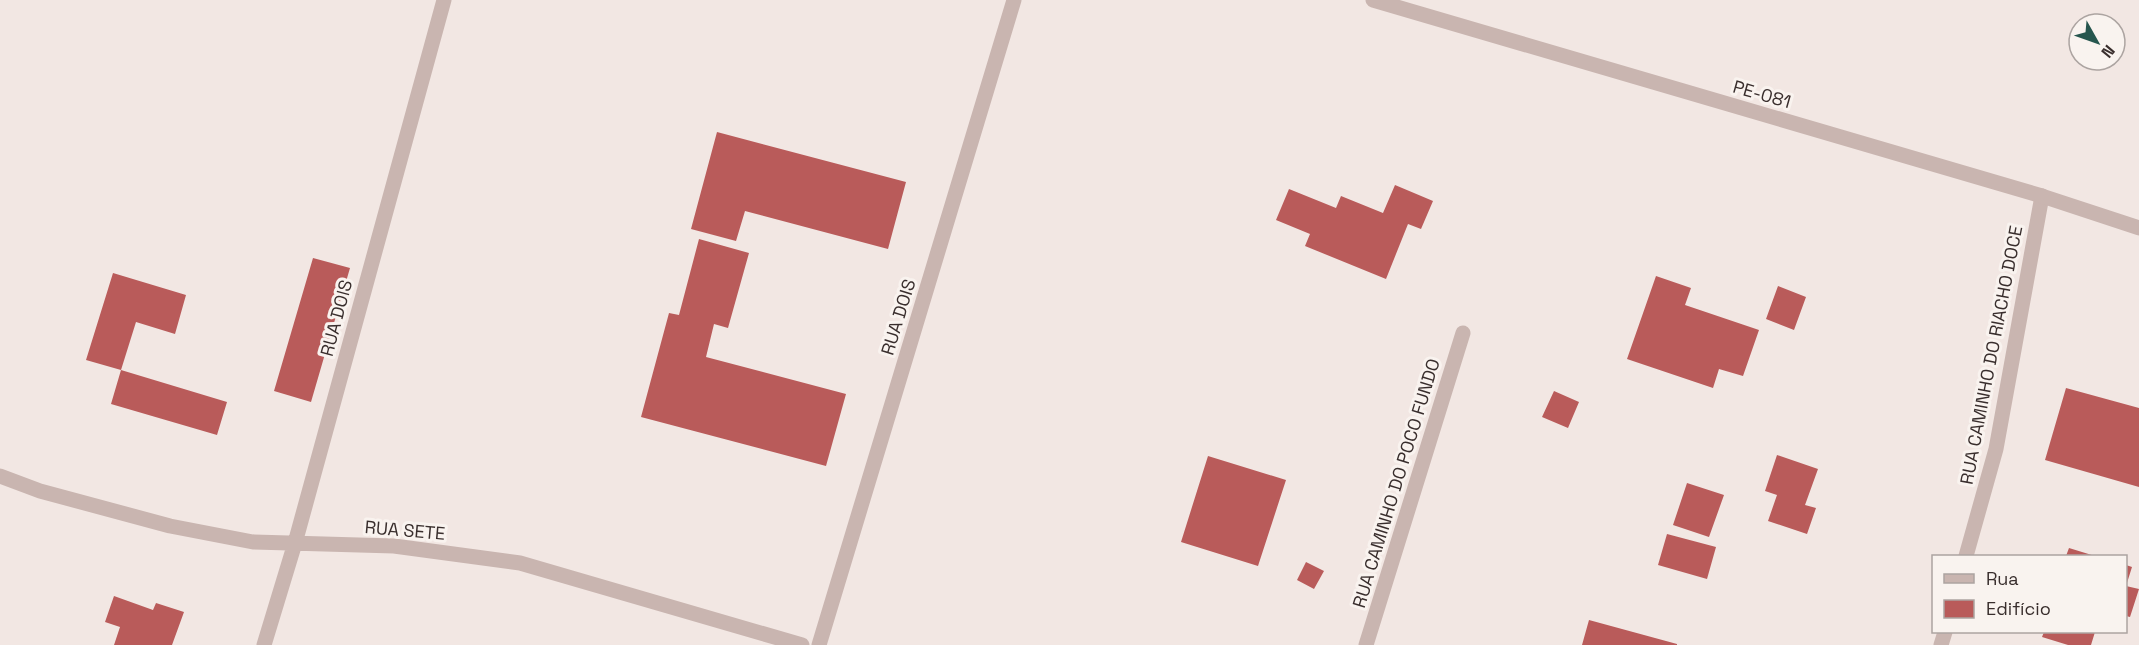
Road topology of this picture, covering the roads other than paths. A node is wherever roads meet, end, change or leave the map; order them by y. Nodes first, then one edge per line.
1 (444, 0) edge
2 (1014, 0) edge
3 (1373, 0) edge
4 (2042, 196) junction
5 (2139, 228) edge
6 (1462, 333) dead end
7 (0, 476) edge
8 (295, 543) junction
9 (1966, 555) edge
10 (264, 645) edge
11 (802, 645) edge
12 (819, 645) edge
13 (1366, 645) edge

1 - 8 street, RUA DOIS
2 - 12 street, RUA DOIS
3 - 4 street, PE-081 / PE-081
4 - 5 street, PE-081 / PE-081
4 - 9 street, RUA CAMINHO DO RIACHO DOCE
6 - 13 street, RUA CAMINHO DO POCO FUNDO
7 - 8 street, RUA SETE
8 - 10 street, RUA DOIS
8 - 11 street, RUA SETE

